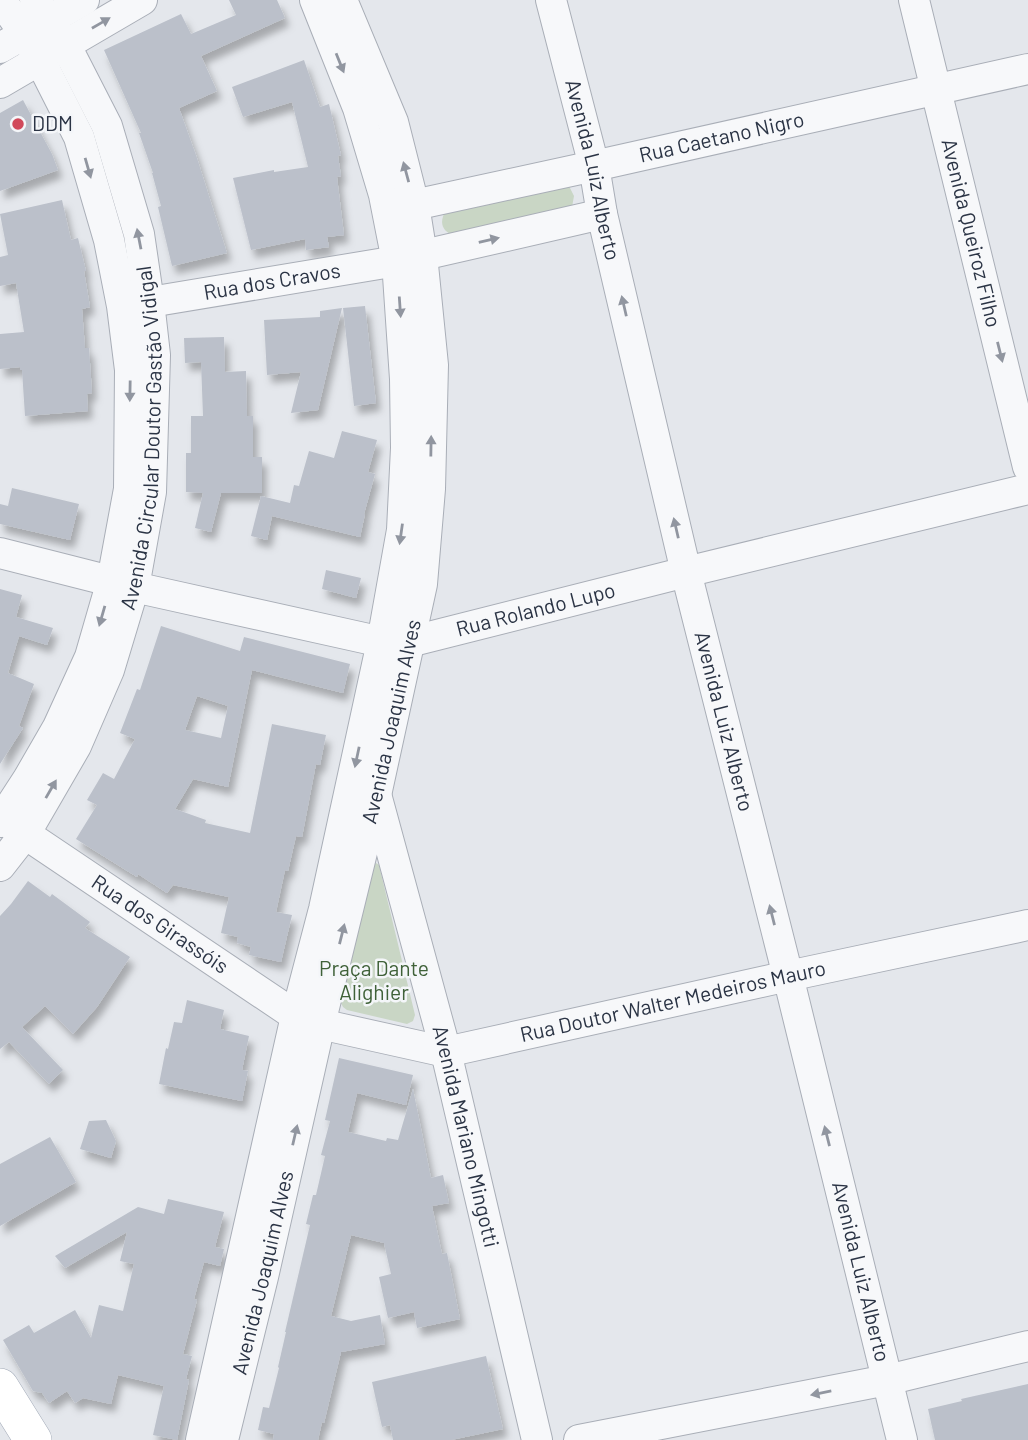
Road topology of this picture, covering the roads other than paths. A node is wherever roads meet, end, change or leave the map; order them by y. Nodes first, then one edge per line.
1 (1, 0) edge
2 (84, 0) edge
3 (142, 0) edge
4 (315, 0) edge
5 (342, 0) edge
6 (551, 0) edge
7 (914, 0) edge
8 (27, 25) edge
9 (52, 52) junction
10 (1028, 69) edge
11 (0, 83) edge
12 (935, 91) junction
13 (594, 166) junction
14 (414, 205) junction
15 (602, 214) junction
16 (410, 258) junction
17 (136, 304) junction
18 (1028, 467) edge
19 (1028, 489) edge
20 (0, 553) edge
21 (686, 572) junction
22 (123, 584) junction
23 (395, 642) junction
24 (376, 795) junction
25 (9, 825) edge
26 (0, 866) edge
27 (1028, 925) edge
28 (788, 976) junction
29 (308, 1020) junction
30 (446, 1052) junction
31 (1028, 1346) edge
32 (887, 1380) junction
33 (0, 1387) edge
34 (33, 1440) edge
35 (201, 1440) edge
36 (223, 1440) edge
37 (537, 1440) edge
38 (579, 1440) edge
39 (902, 1440) edge

1 - 8 street, Avenida Circular Doutor Gastão Vidigal
2 - 8 street
9 -> 3 street
4 -> 16 street, Avenida Joaquim Alves
14 -> 5 street, Avenida Joaquim Alves
6 - 13 street, Avenida Luiz Alberto
7 - 12 street, Avenida Queiroz Filho
8 - 9 street, Avenida Circular Doutor Gastão Vidigal
9 - 11 street
9 - 17 street, Avenida Circular Doutor Gastão Vidigal
10 - 12 street, Rua Caetano Nigro
12 - 13 street, Rua Caetano Nigro
12 -> 18 street, Avenida Queiroz Filho
13 - 14 street, Rua Caetano Nigro
13 - 15 street, Avenida Luiz Alberto
14 - 16 street, Avenida Joaquim Alves
16 -> 15 street
21 -> 15 street, Avenida Luiz Alberto
16 - 17 street, Rua dos Cravos
16 - 23 street, Avenida Joaquim Alves
17 - 22 street, Avenida Circular Doutor Gastão Vidigal
19 - 21 street, Rua Rolando Lupo
20 - 22 street, Rua Rolando Lupo
21 - 23 street, Rua Rolando Lupo
28 -> 21 street, Avenida Luiz Alberto
22 - 23 street, Rua Rolando Lupo
22 - 25 street, Avenida Circular Doutor Gastão Vidigal
23 - 24 street, Avenida Joaquim Alves
23 -> 29 street, Avenida Joaquim Alves
29 -> 24 street, Avenida Joaquim Alves
24 - 30 street, Avenida Mariano Mingotti
25 - 26 street, Avenida Circular Doutor Gastão Vidigal
25 - 29 street, Rua dos Girassóis
27 - 28 street, Rua Doutor Walter Medeiros Mauro
28 - 30 street, Rua Doutor Walter Medeiros Mauro
32 -> 28 street, Avenida Luiz Alberto
29 - 30 street, Rua Doutor Walter Medeiros Mauro
29 - 35 street, Avenida Joaquim Alves
36 -> 29 street, Avenida Joaquim Alves
30 - 37 street, Avenida Mariano Mingotti
31 - 32 street
32 -> 38 street
32 - 39 street, Avenida Luiz Alberto
33 - 34 main road

